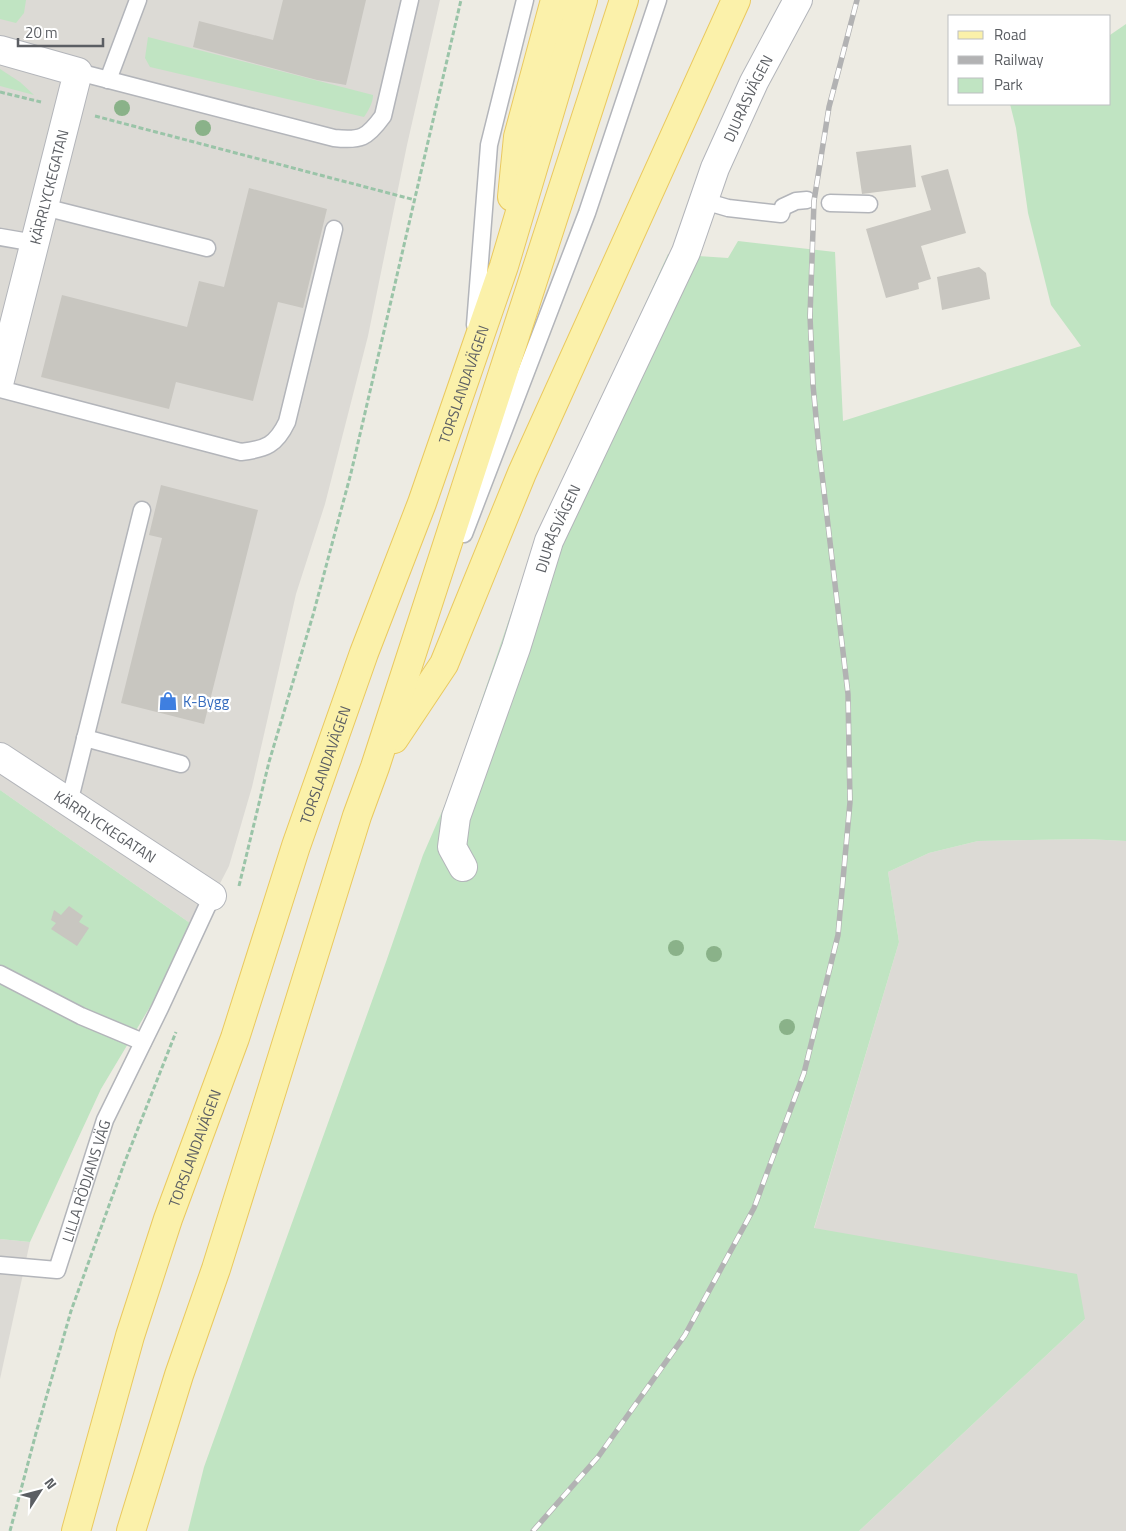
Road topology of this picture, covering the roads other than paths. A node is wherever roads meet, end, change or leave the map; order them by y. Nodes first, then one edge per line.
1 (138, 0) edge
2 (410, 0) edge
3 (525, 0) edge
4 (554, 0) edge
5 (583, 0) edge
6 (624, 0) edge
7 (658, 0) edge
8 (736, 0) edge
9 (798, 0) edge
10 (0, 50) edge
11 (78, 72) junction
12 (108, 80) junction
13 (807, 200) dead end
14 (704, 201) junction
15 (830, 203) dead end
16 (868, 204) dead end
17 (44, 207) junction
18 (334, 228) dead end
19 (0, 237) edge
20 (35, 243) junction
21 (207, 248) dead end
22 (504, 266) junction
23 (472, 361) junction
24 (0, 380) edge
25 (0, 389) edge
26 (142, 510) dead end
27 (85, 738) junction
28 (0, 757) edge
29 (181, 764) dead end
30 (375, 767) junction
31 (69, 803) junction
32 (464, 867) dead end
33 (212, 896) joint
34 (0, 974) edge
35 (143, 1042) junction
36 (0, 1264) edge
37 (76, 1531) edge
38 (131, 1531) edge

1 - 12 lane
2 - 12 lane
3 - 23 lane
4 - 22 main road
5 - 22 main road, TORSLANDAVÄGEN
6 - 30 main road
7 - 30 lane
8 - 30 main road
9 - 14 street, DJURÅSVÄGEN
10 - 11 street
11 - 12 lane
11 - 17 street, KÄRRLYCKEGATAN
13 - 14 lane
14 - 32 street, DJURÅSVÄGEN
15 - 16 lane
17 - 20 street, KÄRRLYCKEGATAN
17 - 21 lane
18 - 25 lane
19 - 20 lane
20 - 24 street, KÄRRLYCKEGATAN
22 - 23 main road, TORSLANDAVÄGEN
23 - 37 main road, TORSLANDAVÄGEN
26 - 27 lane
27 - 29 lane
27 - 31 lane
28 - 31 street, KÄRRLYCKEGATAN
30 - 38 main road
31 - 33 street, KÄRRLYCKEGATAN
33 - 35 lane, LILLA RÖDJANS VÄG
34 - 35 lane
35 - 36 lane, LILLA RÖDJANS VÄG

